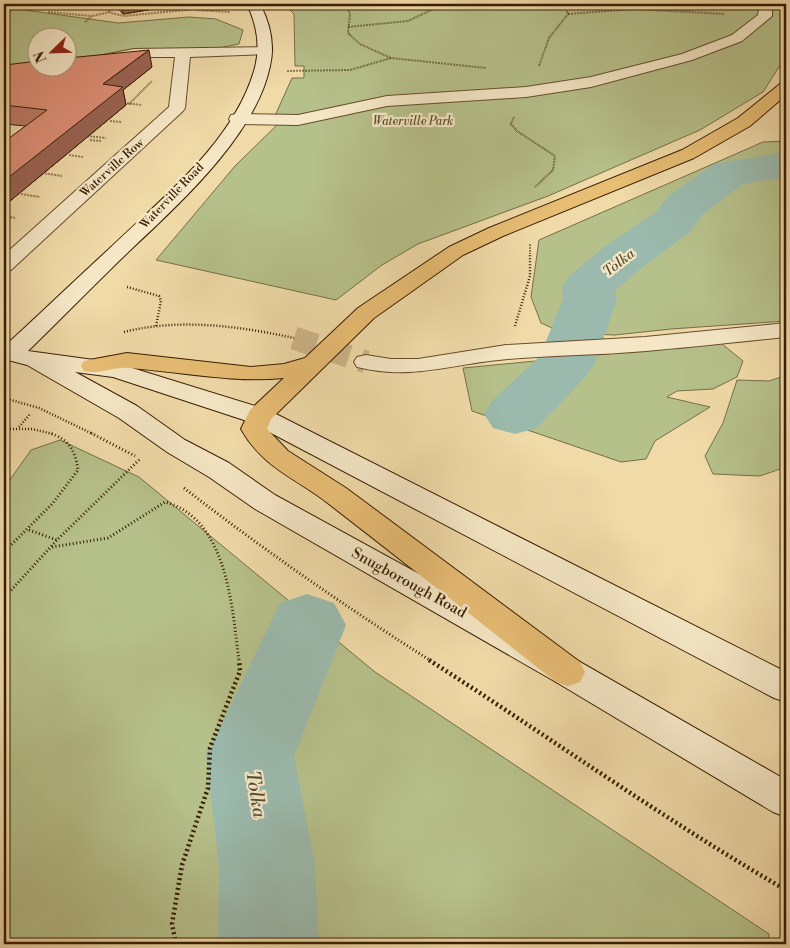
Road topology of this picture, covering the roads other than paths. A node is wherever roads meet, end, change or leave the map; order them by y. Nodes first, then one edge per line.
1 (256, 7) edge
2 (764, 11) edge
3 (265, 51) junction
4 (183, 52) junction
5 (78, 64) edge
6 (786, 88) edge
7 (237, 119) junction
8 (4, 266) edge
9 (786, 330) edge
10 (17, 355) edge
11 (316, 362) junction
12 (366, 362) tunnel mouth
13 (93, 366) junction
14 (259, 416) junction
15 (568, 672) junction
16 (786, 688) edge
17 (775, 793) edge

1 - 3 street, Waterville Road
2 - 7 street
3 - 4 street
3 - 7 street, Waterville Road
4 - 5 street
4 - 8 street, Waterville Row
6 - 11 highway
7 - 10 street, Waterville Road
9 - 12 street
10 - 13 street
10 - 15 street, Snugborough Road
11 - 13 highway
11 - 14 highway
13 - 14 street
14 - 15 highway
14 - 16 street
15 - 17 street, Snugborough Road

